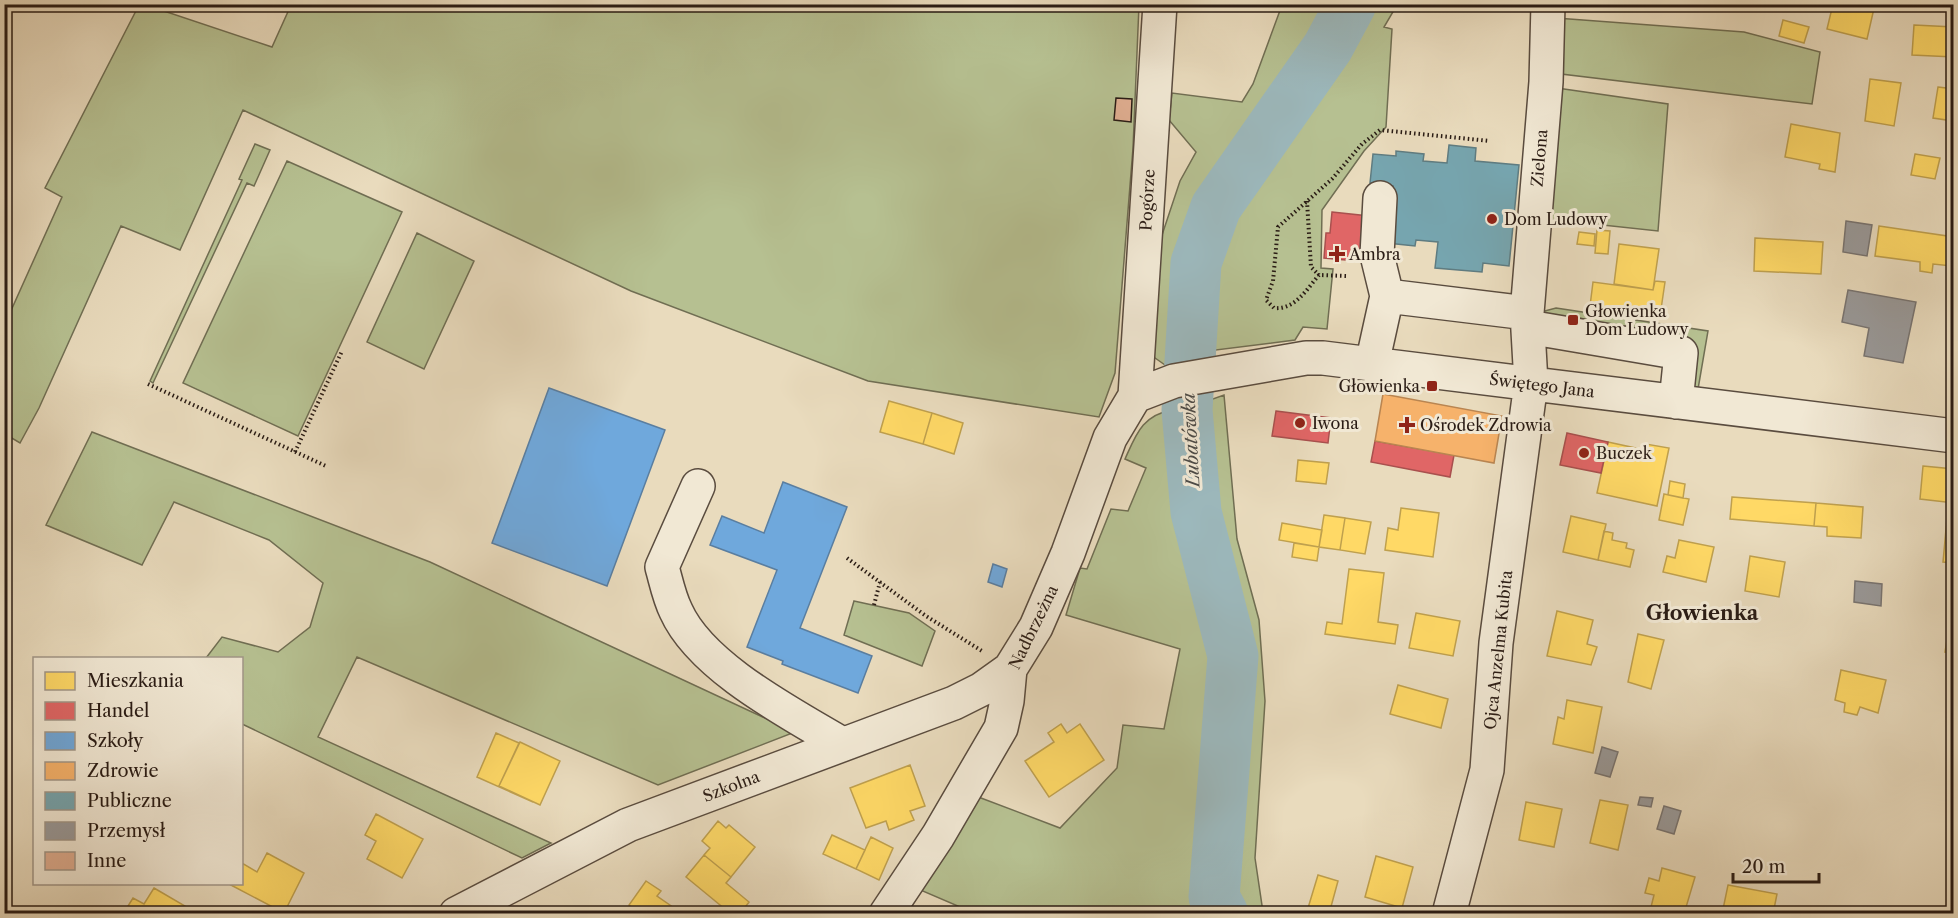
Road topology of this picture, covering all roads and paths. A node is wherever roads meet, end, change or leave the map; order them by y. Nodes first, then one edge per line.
1 (1160, 4) edge
2 (1548, 4) edge
3 (1490, 141) dead end
4 (1380, 198) dead end
5 (1307, 200) junction
6 (1319, 275) junction
7 (1346, 276) dead end
8 (1387, 296) junction
9 (1527, 320) junction
10 (342, 351) dead end
11 (1372, 364) junction
12 (1531, 383) junction
13 (148, 384) dead end
14 (1135, 396) junction
15 (1676, 402) junction
16 (1953, 436) edge
17 (295, 452) junction
18 (326, 466) dead end
19 (698, 486) dead end
20 (847, 558) dead end
21 (880, 582) junction
22 (874, 605) dead end
23 (973, 644) dead end
24 (1010, 669) junction
25 (842, 744) junction
26 (456, 914) edge
27 (886, 914) edge
28 (1449, 914) edge

1 - 14 street, Pogórze
2 - 9 street, Zielona
3 - 5 path
4 - 8 street
5 - 6 path
5 - 6 path
6 - 7 path
8 - 9 street
8 - 11 street
9 - 12 street, Zielona
9 - 15 street
10 - 17 path
11 - 12 street, Świętego Jana
11 - 14 street, Świętego Jana
12 - 15 street, Świętego Jana
12 - 28 street, Ojca Anzelma Kubita
13 - 17 path
14 - 24 street, Nadbrzeżna
15 - 16 street, Świętego Jana
17 - 18 path
19 - 25 street
20 - 21 path
21 - 22 path
21 - 23 path
24 - 25 street, Szkolna
24 - 27 street, Nadbrzeżna
25 - 26 street, Szkolna

